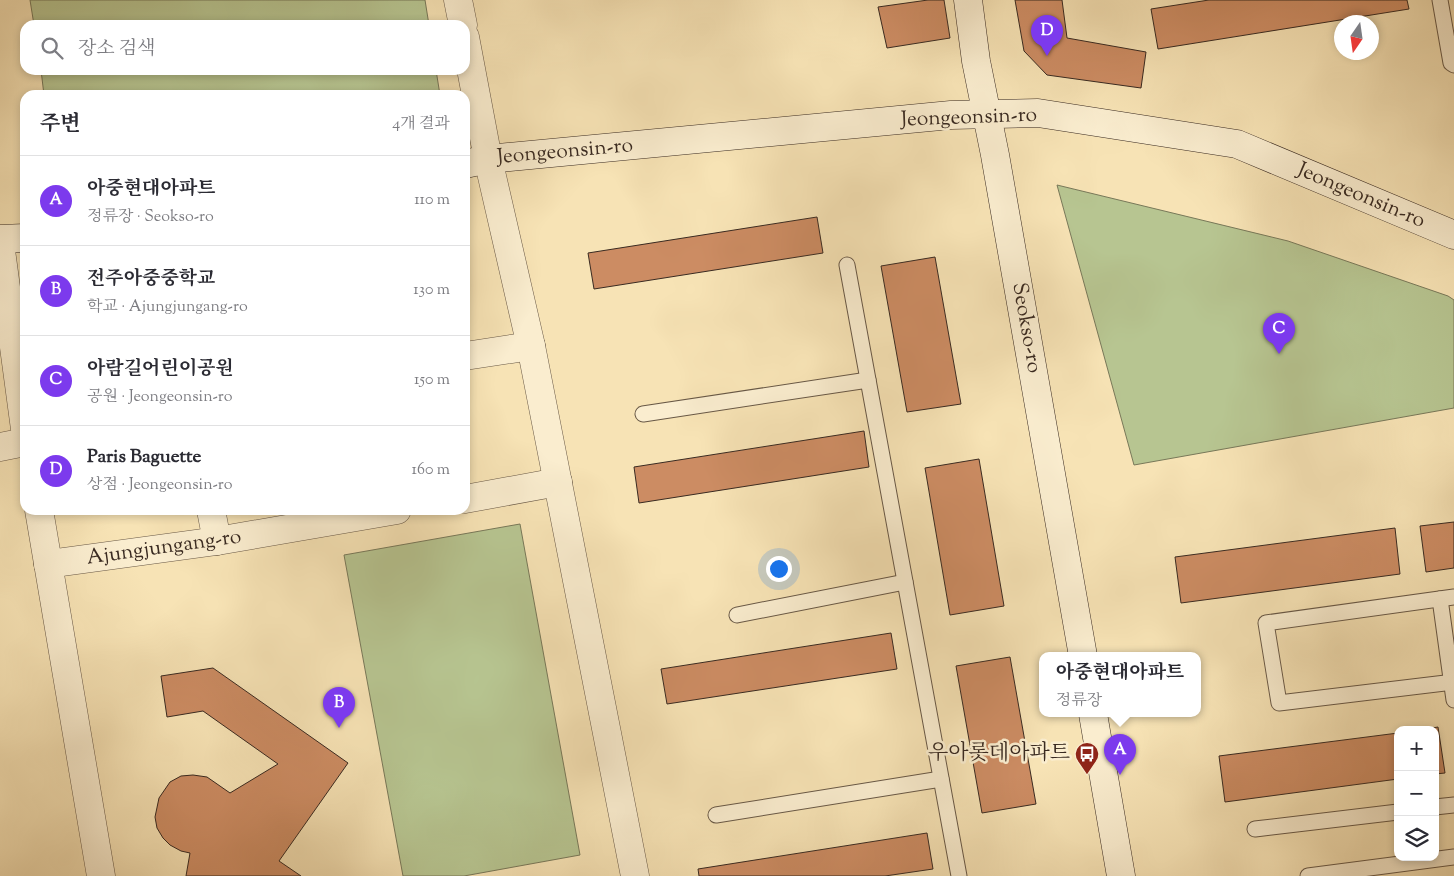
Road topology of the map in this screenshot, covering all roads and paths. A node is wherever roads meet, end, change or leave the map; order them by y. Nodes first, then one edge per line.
1 (968, 0) edge
2 (1445, 6) edge
3 (1454, 65) edge
4 (468, 75) edge
5 (470, 90) edge
6 (470, 93) edge
7 (987, 114) junction
8 (476, 162) edge
9 (1454, 235) edge
10 (20, 239) edge
11 (0, 241) edge
12 (847, 264) dead end
13 (531, 346) junction
14 (470, 355) edge
15 (868, 380) junction
16 (20, 391) edge
17 (643, 414) dead end
18 (20, 443) edge
19 (0, 447) edge
20 (558, 482) junction
21 (470, 497) edge
22 (40, 515) edge
23 (212, 515) edge
24 (368, 515) edge
25 (217, 541) junction
26 (48, 564) junction
27 (905, 582) junction
28 (1447, 598) edge
29 (737, 615) dead end
30 (1082, 652) edge
31 (1453, 682) edge
32 (1454, 700) edge
33 (1094, 717) edge
34 (941, 779) junction
35 (1454, 805) edge
36 (1439, 807) edge
37 (1394, 812) edge
38 (716, 815) dead end
39 (1255, 829) dead end
40 (1454, 857) edge
41 (100, 876) edge
42 (635, 876) edge
43 (959, 876) edge
44 (1121, 876) edge
45 (1308, 876) edge

1 - 7 street, Seokso-ro
2 - 3 lane
4 - 5 street
6 - 8 street
7 - 8 street, Jeongeonsin-ro
7 - 9 street, Jeongeonsin-ro
7 - 30 street, Seokso-ro
8 - 13 street
10 - 11 street
11 - 16 street
12 - 15 lane
13 - 14 street
13 - 20 street
15 - 17 lane
15 - 27 lane
18 - 19 street
20 - 21 street
20 - 42 street
22 - 26 street
23 - 25 street
24 - 25 street, Ajungjungang-ro
25 - 26 street, Ajungjungang-ro
26 - 41 street
27 - 29 lane
27 - 34 lane
28 - 31 lane
28 - 31 lane
31 - 32 lane
33 - 44 street
34 - 38 lane
34 - 43 lane
35 - 36 lane
37 - 39 lane
40 - 45 lane

